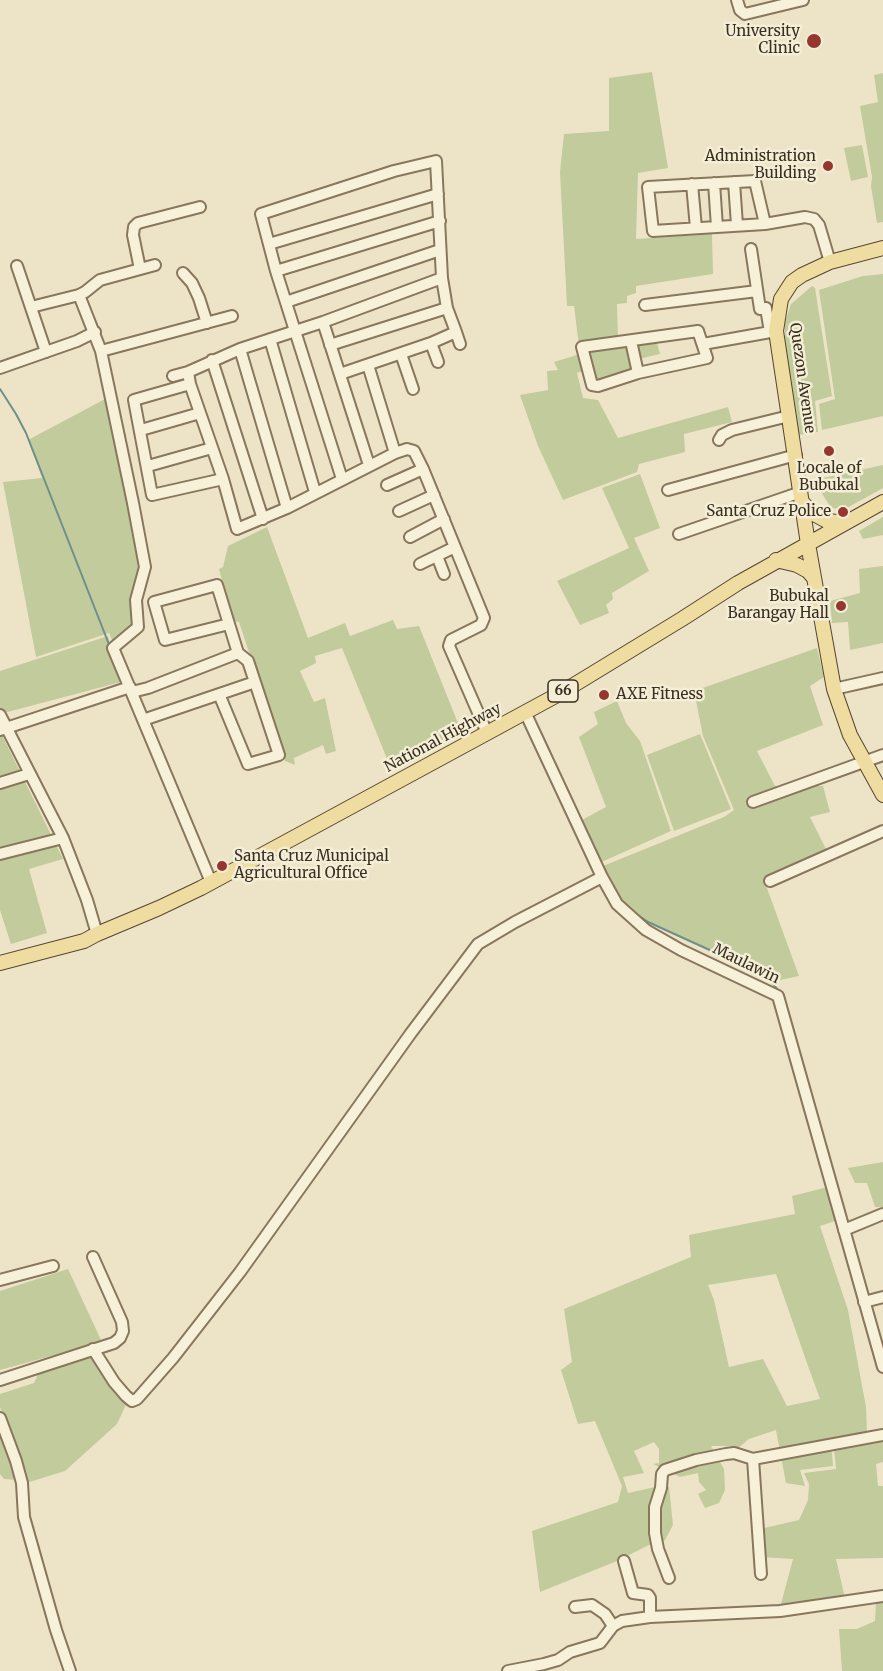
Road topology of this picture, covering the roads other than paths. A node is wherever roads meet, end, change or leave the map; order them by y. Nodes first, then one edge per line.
1 (737, 0) edge
2 (803, 0) edge
3 (734, 182) junction
4 (714, 183) junction
5 (692, 184) junction
6 (438, 194) junction
7 (200, 207) dead end
8 (440, 221) junction
9 (765, 224) junction
10 (737, 225) junction
11 (717, 227) junction
12 (696, 228) junction
13 (268, 244) junction
14 (883, 248) edge
15 (751, 249) dead end
16 (440, 250) junction
17 (830, 262) junction
18 (155, 265) dead end
19 (17, 266) dead end
20 (140, 269) junction
21 (276, 272) junction
22 (183, 273) dead end
23 (442, 278) junction
24 (757, 291) junction
25 (79, 295) junction
26 (286, 302) junction
27 (645, 305) dead end
28 (31, 307) junction
29 (447, 308) junction
30 (232, 316) dead end
31 (323, 322) junction
32 (207, 323) junction
33 (295, 330) junction
34 (95, 332) junction
35 (456, 332) junction
36 (773, 332) junction
37 (270, 339) junction
38 (631, 341) junction
39 (431, 343) junction
40 (460, 344) dead end
41 (703, 344) junction
42 (330, 345) junction
43 (240, 349) junction
44 (101, 351) junction
45 (46, 352) junction
46 (401, 354) junction
47 (212, 360) junction
48 (438, 362) dead end
49 (368, 365) junction
50 (0, 368) edge
51 (188, 372) junction
52 (638, 373) junction
53 (340, 374) junction
54 (173, 376) dead end
55 (190, 384) junction
56 (413, 389) dead end
57 (200, 413) junction
58 (789, 416) junction
59 (141, 430) junction
60 (719, 440) dead end
61 (213, 448) junction
62 (395, 453) junction
63 (796, 455) junction
64 (369, 465) junction
65 (148, 466) junction
66 (423, 469) junction
67 (223, 479) junction
68 (342, 479) junction
69 (387, 485) dead end
70 (668, 490) dead end
71 (315, 492) junction
72 (434, 495) junction
73 (802, 498) junction
74 (883, 502) edge
75 (287, 507) junction
76 (399, 512) dead end
77 (854, 518) junction
78 (263, 519) junction
79 (444, 519) junction
80 (679, 534) dead end
81 (410, 537) dead end
82 (808, 544) junction
83 (455, 547) junction
84 (437, 556) junction
85 (776, 560) junction
86 (420, 564) dead end
87 (444, 574) dead end
88 (814, 578) junction
89 (229, 624) junction
90 (238, 653) junction
91 (883, 678) edge
92 (255, 682) junction
93 (131, 689) junction
94 (834, 689) junction
95 (219, 694) junction
96 (525, 712) junction
97 (0, 715) edge
98 (143, 720) junction
99 (4, 729) edge
100 (487, 733) junction
101 (883, 754) edge
102 (865, 761) junction
103 (29, 774) junction
104 (0, 783) edge
105 (883, 795) edge
106 (753, 802) dead end
107 (883, 831) edge
108 (63, 838) junction
109 (0, 854) edge
110 (602, 878) junction
111 (770, 880) dead end
112 (211, 882) junction
113 (97, 934) junction
114 (0, 963) edge
115 (883, 1214) edge
116 (844, 1230) junction
117 (93, 1257) dead end
118 (53, 1266) dead end
119 (0, 1280) edge
120 (883, 1297) edge
121 (864, 1302) junction
122 (93, 1349) junction
123 (883, 1367) edge
124 (0, 1380) edge
125 (0, 1418) edge
126 (883, 1435) edge
127 (753, 1459) junction
128 (624, 1561) dead end
129 (761, 1574) dead end
130 (669, 1578) dead end
131 (883, 1596) edge
132 (575, 1606) dead end
133 (650, 1617) junction
134 (612, 1626) junction
135 (559, 1665) edge
136 (544, 1668) edge
137 (70, 1671) edge
138 (508, 1671) edge

1 - 2 street
3 - 4 street
3 - 9 street
3 - 10 street
4 - 5 street
4 - 11 street
5 - 12 street
5 - 12 street
6 - 8 street
6 - 13 street
6 - 13 street
7 - 20 street
8 - 16 street
8 - 21 street
9 - 10 street
9 - 17 street
10 - 11 street
11 - 12 street
13 - 21 street
14 - 17 main road, Quezon Avenue
15 - 24 street
16 - 23 street
16 - 26 street
17 - 36 main road, Quezon Avenue
18 - 20 street
19 - 28 street
20 - 25 street
21 - 26 street
22 - 32 street
23 - 29 street
23 - 31 street
24 - 27 street
24 - 36 street
25 - 28 street
25 - 34 street
26 - 33 street
28 - 45 street
29 - 35 street
29 - 42 street
30 - 32 street
31 - 33 street
31 - 42 street
32 - 44 street
33 - 37 street
33 - 68 street
34 - 44 street
34 - 45 street
35 - 39 street
35 - 40 street
36 - 41 street
36 - 58 main road, Quezon Avenue
37 - 43 street
37 - 71 street
38 - 41 street
38 - 52 street
38 - 52 street
39 - 46 street
39 - 48 street
41 - 52 street
42 - 53 street
43 - 47 street
43 - 75 street
44 - 93 street
45 - 50 street
46 - 49 street
46 - 56 street
47 - 51 street
47 - 78 street
49 - 53 street
49 - 62 street
51 - 54 street
51 - 55 street
53 - 64 street
55 - 57 street
55 - 59 street
57 - 59 street
57 - 61 street
58 - 60 street
58 - 63 main road, Quezon Avenue
59 - 65 street
61 - 65 street
61 - 67 street
62 - 64 street
62 - 66 street
63 - 70 street
63 - 73 main road, Quezon Avenue
64 - 68 street
65 - 67 street
66 - 69 street
66 - 72 street
67 - 78 street
68 - 71 street
71 - 75 street
72 - 76 street
72 - 79 street
73 - 77 main road
73 - 80 street
73 - 82 main road, Quezon Avenue
74 - 77 main road, National Highway / 66
75 - 78 street
77 - 82 main road, National Highway / 66
79 - 81 street
79 - 83 street
82 - 85 main road, National Highway / 66
82 - 88 main road, Quezon Avenue
83 - 84 street
83 - 100 street
84 - 86 street
84 - 87 street
85 - 88 main road
85 - 96 main road, National Highway / 66
88 - 94 main road, Quezon Avenue
89 - 89 street
89 - 90 street
90 - 92 street
90 - 93 street
91 - 94 street
92 - 95 street
92 - 95 street
93 - 98 street
93 - 99 street
94 - 102 main road, Quezon Avenue
95 - 98 street
96 - 100 main road, National Highway / 66
96 - 110 street, Maulawin
97 - 99 street
98 - 112 street
99 - 103 street
100 - 112 main road, National Highway / 66
101 - 102 street
102 - 105 main road, Quezon Avenue
102 - 106 street
103 - 104 street
103 - 108 street
107 - 111 street
108 - 109 street
108 - 113 street
110 - 116 street, Maulawin
110 - 122 street
112 - 113 main road, National Highway / 66
113 - 114 main road, National Highway / 66
115 - 116 street
116 - 121 street, Maulawin
117 - 122 street
118 - 119 street
120 - 121 street
121 - 123 street, Maulawin
122 - 124 street
125 - 137 street
126 - 127 street
127 - 129 street
127 - 130 street
128 - 133 street
131 - 133 street
132 - 134 street
133 - 134 street
134 - 135 street
135 - 136 street
136 - 138 street

